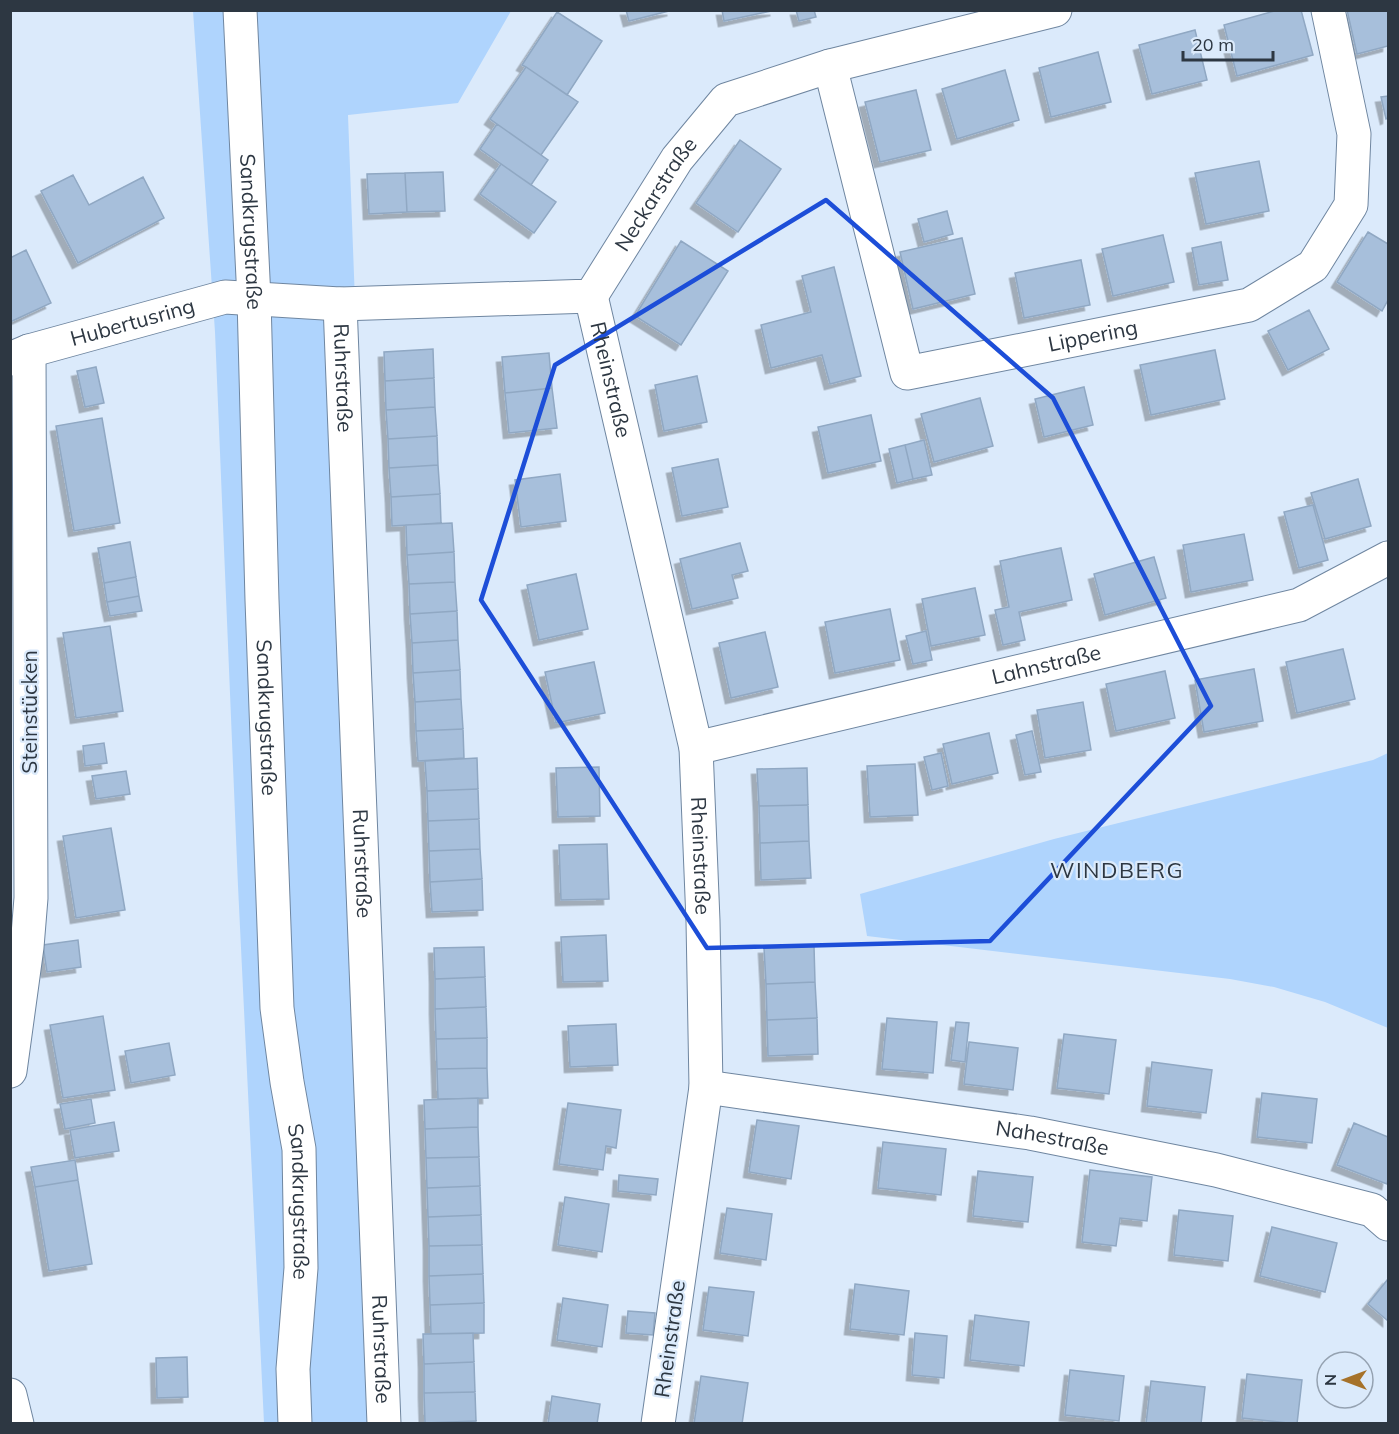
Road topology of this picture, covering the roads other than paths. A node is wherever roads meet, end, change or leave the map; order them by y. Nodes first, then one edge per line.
1 (240, 10) edge
2 (1055, 10) edge
3 (1328, 10) edge
4 (830, 66) junction
5 (591, 296) junction
6 (254, 299) junction
7 (340, 304) junction
8 (20, 355) edge
9 (1389, 558) edge
10 (696, 748) junction
11 (10, 1071) edge
12 (706, 1087) junction
13 (1389, 1224) edge
14 (10, 1395) edge
15 (16, 1424) edge
16 (295, 1424) edge
17 (384, 1424) edge
18 (658, 1424) edge

1 - 6 street, Sandkrugstraße
2 - 4 street, Neckarstraße
3 - 4 street, Lippering
4 - 5 street, Neckarstraße
5 - 7 street
5 - 10 street, Rheinstraße
6 - 7 street
6 - 8 street, Hubertusring
6 - 16 street, Sandkrugstraße
7 - 17 street, Ruhrstraße
8 - 11 street, Steinstücken
9 - 10 street, Lahnstraße
10 - 12 street, Rheinstraße
12 - 13 street, Nahestraße
12 - 18 street, Rheinstraße
14 - 15 street

